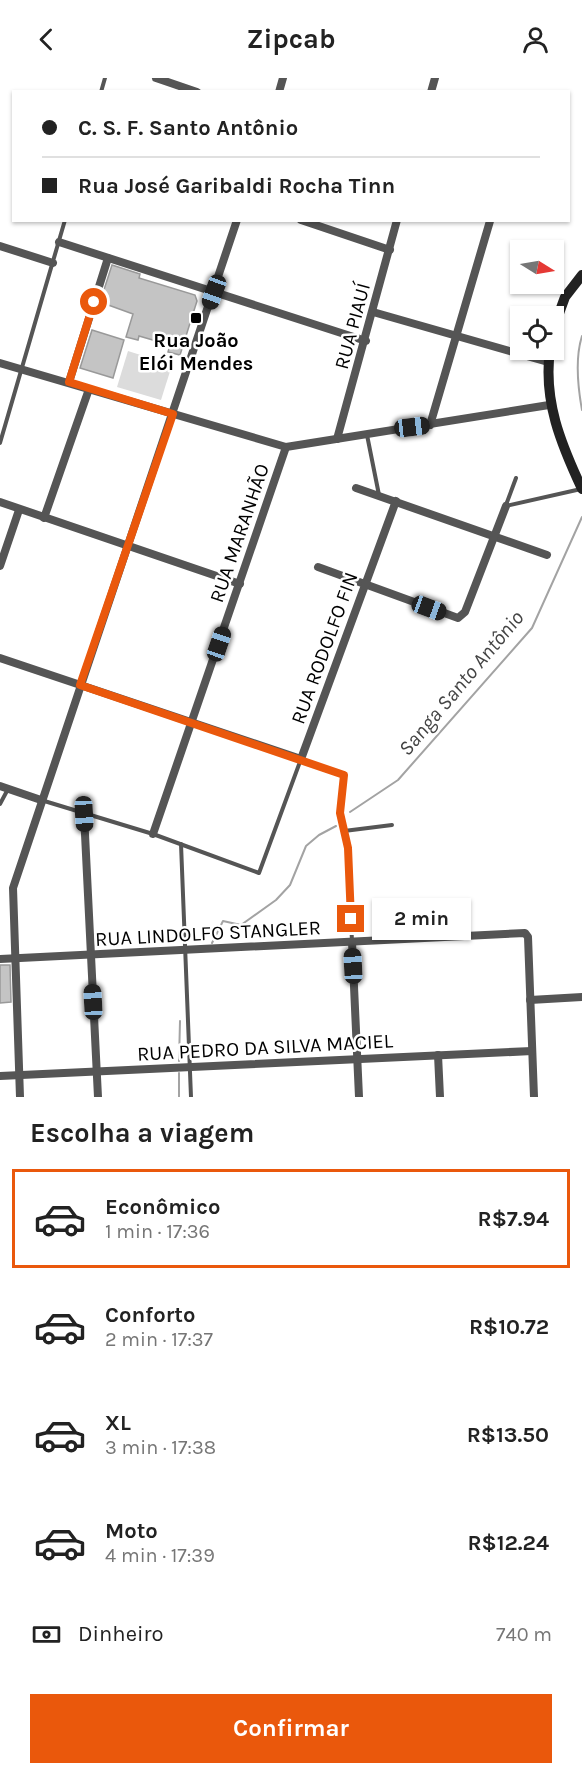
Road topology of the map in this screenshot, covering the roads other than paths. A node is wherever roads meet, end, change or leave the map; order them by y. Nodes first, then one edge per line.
1 (156, 78) edge
2 (191, 90) edge
3 (64, 222) edge
4 (236, 222) edge
5 (307, 222) edge
6 (397, 222) edge
7 (490, 222) edge
8 (59, 242) junction
9 (0, 246) edge
10 (390, 249) junction
11 (108, 258) junction
12 (53, 263) junction
13 (582, 275) edge
14 (214, 292) junction
15 (562, 306) edge
16 (374, 312) junction
17 (456, 335) junction
18 (366, 341) junction
19 (548, 362) joint
20 (0, 363) edge
21 (21, 368) junction
22 (69, 382) junction
23 (89, 389) junction
24 (549, 405) junction
25 (173, 414) junction
26 (430, 425) junction
27 (367, 434) junction
28 (337, 439) junction
29 (0, 443) edge
30 (286, 447) junction
31 (516, 478) dead end
32 (356, 488) dead end
33 (582, 489) edge
34 (380, 495) junction
35 (396, 501) junction
36 (0, 502) edge
37 (506, 506) junction
38 (20, 510) junction
39 (44, 518) junction
40 (493, 537) junction
41 (127, 546) junction
42 (547, 555) dead end
43 (0, 566) edge
44 (318, 567) dead end
45 (240, 584) junction
46 (365, 584) junction
47 (0, 658) edge
48 (80, 685) junction
49 (192, 723) junction
50 (301, 759) junction
51 (0, 786) edge
52 (9, 789) junction
53 (41, 800) junction
54 (0, 804) edge
55 (84, 814) junction
56 (392, 825) dead end
57 (344, 831) junction
58 (153, 834) junction
59 (182, 844) junction
60 (352, 942) junction
61 (184, 952) junction
62 (91, 956) junction
63 (0, 959) edge
64 (14, 959) junction
65 (582, 997) edge
66 (530, 1000) junction
67 (532, 1051) junction
68 (438, 1054) junction
69 (357, 1059) junction
70 (190, 1067) junction
71 (97, 1071) junction
72 (19, 1075) junction
73 (0, 1076) edge
74 (20, 1097) edge
75 (98, 1097) edge
76 (191, 1097) edge
77 (359, 1097) edge
78 (440, 1097) edge
79 (534, 1097) edge

1 - 2 street
3 - 8 lane
4 - 14 street
5 - 10 street
6 - 10 street, RUA PIAUÍ
7 - 17 street
8 - 11 street
8 - 12 lane
9 - 12 street
10 - 16 street, RUA PIAUÍ
11 - 14 street
11 - 22 street
12 - 21 lane
13 - 15 street
14 - 18 street
14 - 25 street
16 - 17 street
16 - 18 street, RUA PIAUÍ
17 - 19 street
17 - 26 street
18 - 28 street, RUA PIAUÍ
19 - 24 street
20 - 21 street
21 - 22 street
21 - 29 lane
22 - 23 street
23 - 25 street
23 - 39 street
24 - 26 street
24 - 33 street
25 - 30 street
25 - 41 street
26 - 27 street
27 - 28 street
27 - 34 lane
28 - 30 street
30 - 45 street, RUA MARANHÃO
31 - 37 lane
32 - 34 street
33 - 37 lane
34 - 35 street
35 - 40 street
35 - 46 street, RUA RODOLFO FIN
36 - 38 street
37 - 40 street
38 - 39 street
38 - 43 street
39 - 41 street
40 - 42 street
40 - 46 street
41 - 45 street
41 - 48 street
44 - 46 street
45 - 49 street, RUA MARANHÃO
46 - 50 street, RUA RODOLFO FIN
47 - 48 street
48 - 49 street
48 - 53 street
49 - 50 street
49 - 58 street, RUA MARANHÃO
50 - 57 lane
50 - 59 lane, RUA RODOLFO FIN
51 - 52 street
52 - 53 street
52 - 54 lane
53 - 55 lane
53 - 64 street
55 - 58 lane
55 - 62 street
56 - 57 lane
57 - 60 lane
58 - 59 lane
59 - 61 lane
60 - 61 street, RUA LINDOLFO STANGLER
60 - 66 street, RUA LINDOLFO STANGLER
60 - 69 street
61 - 62 street, RUA LINDOLFO STANGLER
61 - 70 lane
62 - 64 street, RUA LINDOLFO STANGLER
62 - 71 street
63 - 64 street, RUA LINDOLFO STANGLER
64 - 72 street
65 - 66 street
66 - 67 street
67 - 68 street, RUA PEDRO DA SILVA MACIEL
67 - 79 street
68 - 69 street, RUA PEDRO DA SILVA MACIEL
68 - 78 street
69 - 70 street, RUA PEDRO DA SILVA MACIEL
69 - 77 street
70 - 71 street, RUA PEDRO DA SILVA MACIEL
70 - 76 lane
71 - 72 street, RUA PEDRO DA SILVA MACIEL
71 - 75 street
72 - 73 street, RUA PEDRO DA SILVA MACIEL
72 - 74 street

